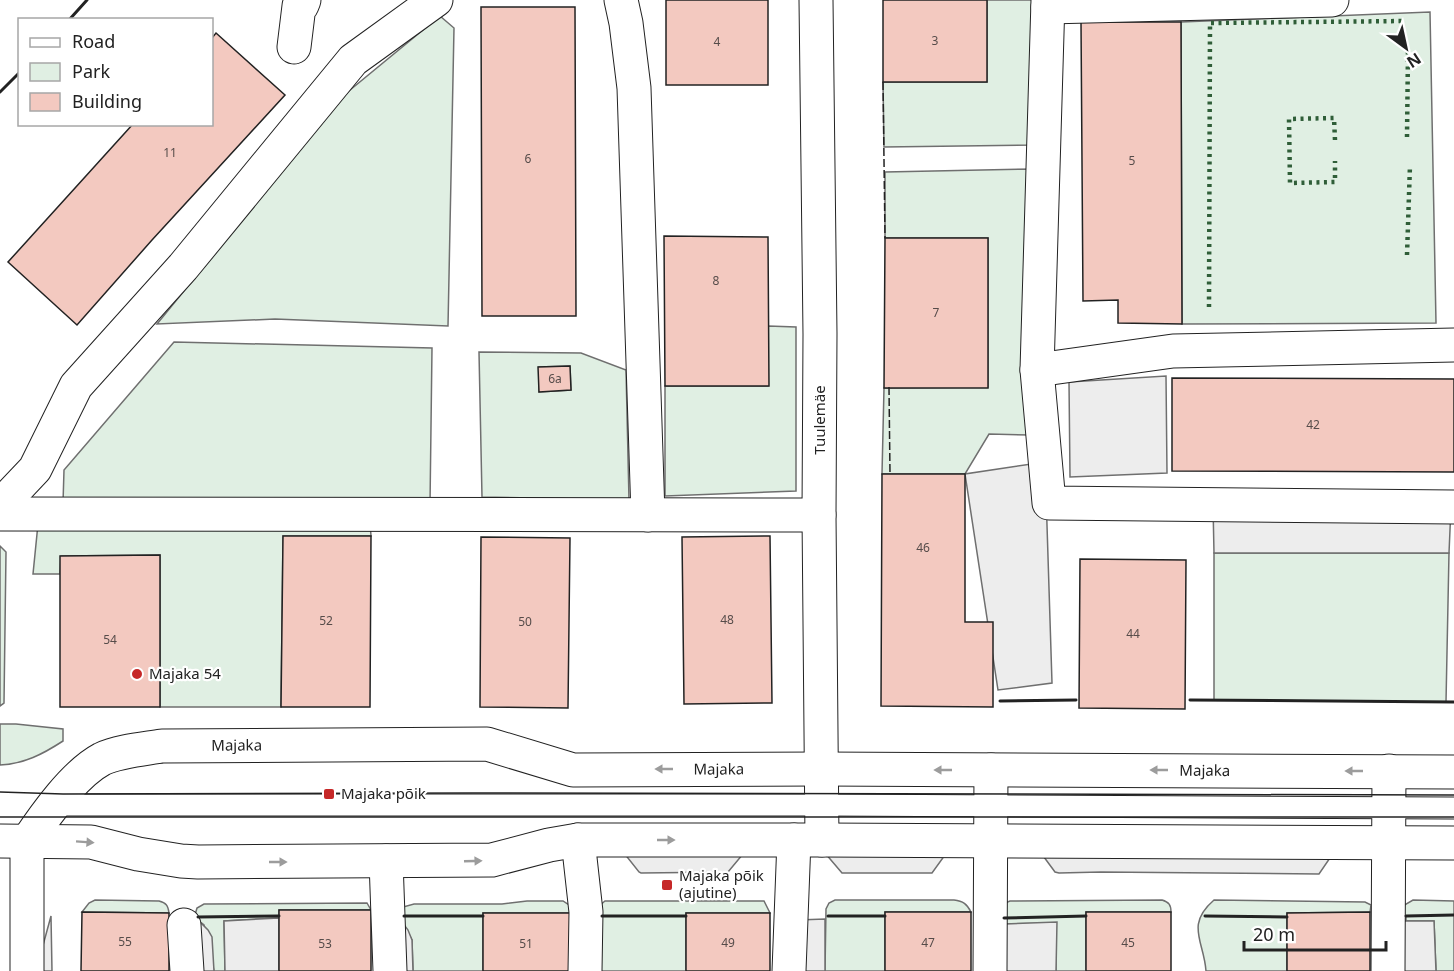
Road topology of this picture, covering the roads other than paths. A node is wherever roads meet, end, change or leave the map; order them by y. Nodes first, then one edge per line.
1 (304, 0) edge
2 (436, 0) edge
3 (621, 0) edge
4 (816, 0) edge
5 (1332, 0) edge
6 (1048, 4) edge
7 (294, 47) dead end
8 (1454, 345) edge
9 (1037, 370) junction
10 (0, 506) edge
11 (1454, 507) edge
12 (0, 514) edge
13 (648, 515) junction
14 (819, 515) junction
15 (821, 769) junction
16 (991, 770) junction
17 (1389, 771) junction
18 (1454, 772) edge
19 (54, 805) junction
20 (822, 805) junction
21 (991, 805) junction
22 (1389, 807) junction
23 (1454, 808) edge
24 (579, 840) junction
25 (808, 840) junction
26 (991, 841) junction
27 (13, 842) edge
28 (1389, 843) junction
29 (1454, 843) edge
30 (386, 861) junction
31 (184, 925) dead end
32 (27, 971) edge
33 (188, 971) edge
34 (390, 971) edge
35 (585, 971) edge
36 (789, 971) edge
37 (990, 971) edge
38 (1388, 971) edge

1 - 7 street
2 - 10 street
3 - 13 street
4 - 14 street, Tuulemäe
5 - 6 street
6 - 9 street
8 - 9 street
9 - 11 street
12 - 13 street
13 - 14 street
14 - 15 street, Tuulemäe
16 -> 15 street, Majaka
15 -> 19 street, Majaka
15 - 20 street, Tuulemäe
17 -> 16 street, Majaka
16 - 21 street
17 - 18 street, Majaka
17 - 22 street
19 - 20 lane
19 - 27 street, Majaka
20 - 21 lane
20 - 25 street, Tuulemäe
21 - 22 lane
21 - 26 street
22 - 23 lane
22 - 28 street
24 -> 25 street
30 -> 24 street
24 - 35 street
25 - 26 street
25 - 36 street, Tuulemäe
26 - 28 street
26 - 37 street
27 -> 30 street
27 - 32 street
28 - 29 street
28 - 38 street
30 - 34 street
31 - 33 street

